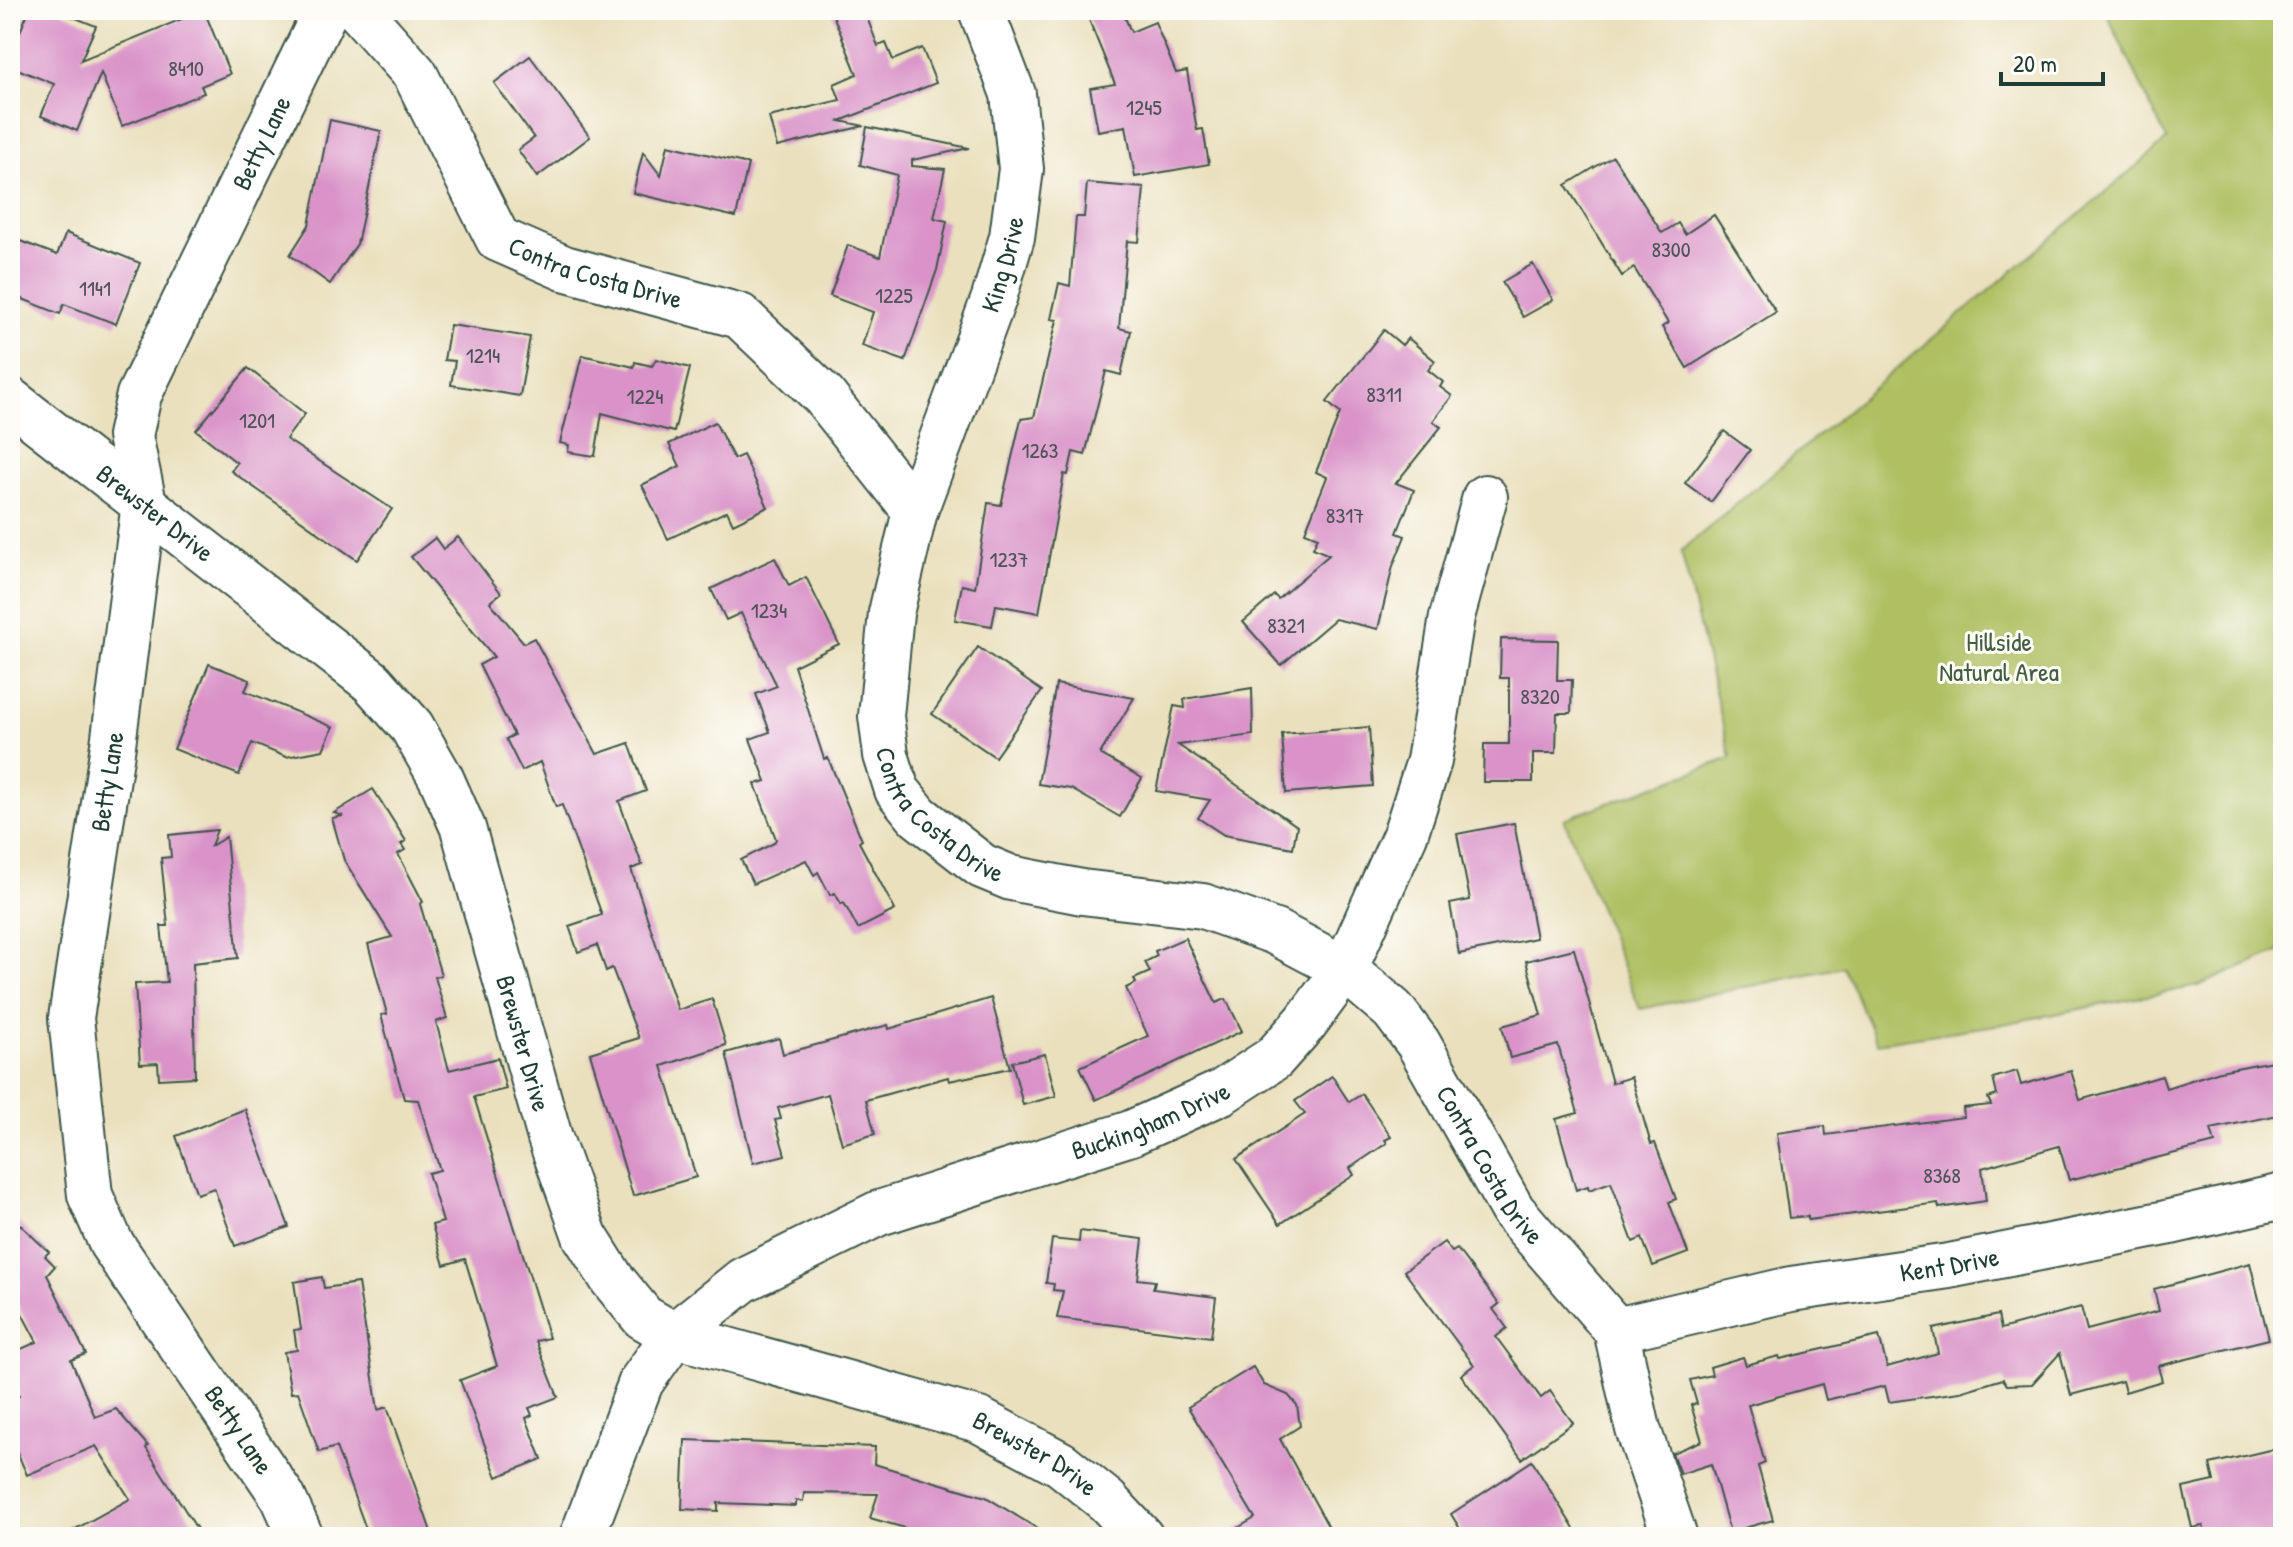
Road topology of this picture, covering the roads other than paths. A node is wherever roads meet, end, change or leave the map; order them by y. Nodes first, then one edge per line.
1 (326, 10) edge
2 (358, 10) edge
3 (981, 10) edge
4 (10, 400) edge
5 (1485, 497) dead end
6 (144, 503) junction
7 (915, 511) junction
8 (1345, 969) junction
9 (2283, 1196) edge
10 (1616, 1330) junction
11 (674, 1335) junction
12 (301, 1537) edge
13 (582, 1537) edge
14 (1141, 1537) edge
15 (1675, 1537) edge

1 - 6 street, Betty Lane
2 - 7 street, Contra Costa Drive
3 - 7 street, King Drive
4 - 6 street, Brewster Drive
5 - 8 street, Buckingham Drive
6 - 11 street, Brewster Drive
6 - 12 street, Betty Lane
7 - 8 street, Contra Costa Drive
8 - 10 street, Contra Costa Drive
8 - 11 street, Buckingham Drive
9 - 10 street, Kent Drive
10 - 15 street, Contra Costa Drive
11 - 13 street, Buckingham Drive
11 - 14 street, Brewster Drive

